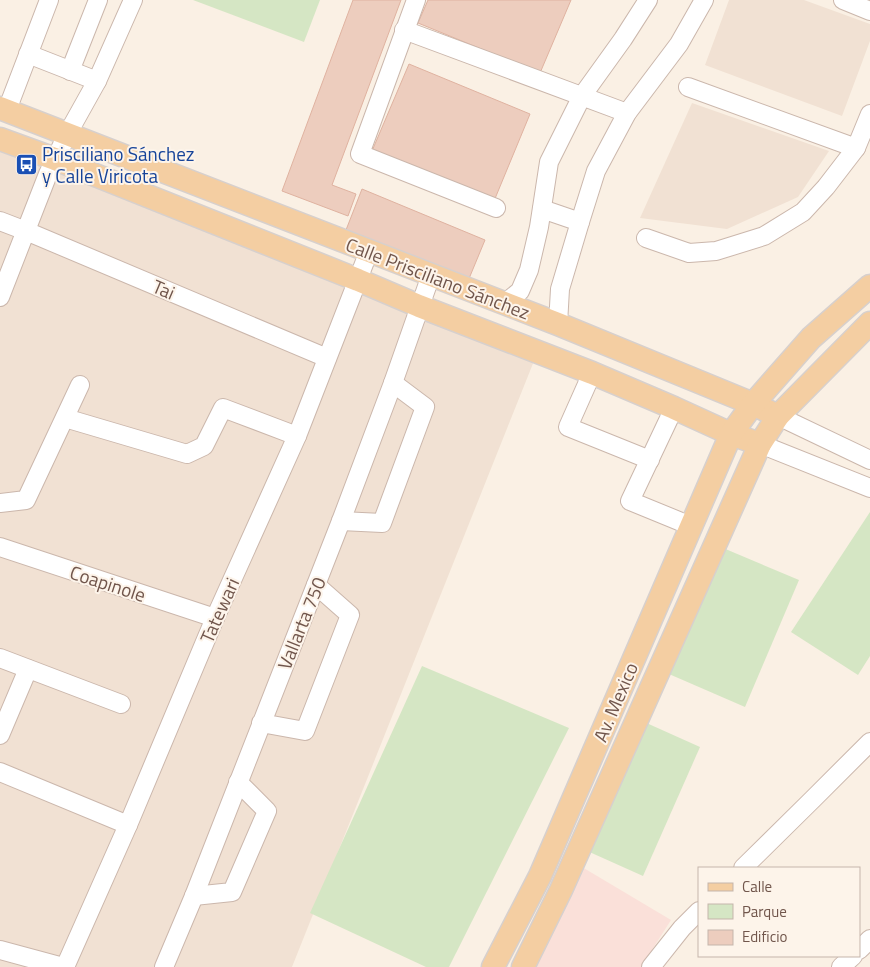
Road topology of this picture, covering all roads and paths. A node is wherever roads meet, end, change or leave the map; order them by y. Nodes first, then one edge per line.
1 (49, 0) edge
2 (98, 0) edge
3 (133, 0) edge
4 (416, 0) edge
5 (648, 0) edge
6 (704, 0) edge
7 (843, 0) edge
8 (870, 11) edge
9 (404, 30) junction
10 (28, 54) junction
11 (70, 71) junction
12 (97, 81) junction
13 (688, 87) dead end
14 (582, 96) junction
15 (3, 109) edge
16 (627, 113) junction
17 (870, 114) edge
18 (68, 133) junction
19 (0, 139) edge
20 (856, 148) junction
21 (55, 159) junction
22 (496, 208) dead end
23 (542, 209) junction
24 (0, 221) edge
25 (580, 222) junction
26 (26, 231) junction
27 (646, 238) dead end
28 (370, 252) junction
29 (431, 275) junction
30 (358, 280) junction
31 (870, 286) edge
32 (0, 297) edge
33 (504, 304) junction
34 (419, 306) junction
35 (870, 323) edge
36 (558, 324) junction
37 (328, 358) junction
38 (592, 373) junction
39 (393, 383) junction
40 (80, 385) dead end
41 (753, 404) junction
42 (674, 408) junction
43 (778, 416) junction
44 (65, 418) junction
45 (731, 434) junction
46 (297, 436) junction
47 (760, 444) junction
48 (868, 455) edge
49 (650, 460) junction
50 (870, 488) edge
51 (0, 503) edge
52 (341, 521) junction
53 (691, 526) junction
54 (0, 547) edge
55 (316, 585) junction
56 (215, 618) junction
57 (0, 658) edge
58 (28, 669) junction
59 (121, 704) dead end
60 (261, 723) junction
61 (0, 735) edge
62 (870, 742) edge
63 (0, 772) edge
64 (238, 782) junction
65 (128, 825) junction
66 (743, 867) edge
67 (194, 896) junction
68 (698, 912) edge
69 (870, 939) edge
70 (860, 949) edge
71 (0, 950) edge
72 (851, 957) edge
73 (64, 967) edge
74 (164, 967) edge
75 (493, 967) edge
76 (523, 967) edge
77 (651, 967) edge
78 (841, 967) edge

1 - 10 street
2 - 11 street
3 - 12 street
4 - 9 street
5 - 14 street
6 - 16 street
7 - 8 street
9 - 14 street
9 - 22 street
10 - 11 street
10 - 15 street
11 - 12 street
12 - 18 street
13 - 20 street
14 - 16 street
14 - 23 street
15 - 18 main road, Calle Prisciliano Sánchez
16 - 25 street
17 - 20 street
18 - 21 street
18 - 28 main road, Calle Prisciliano Sánchez
19 - 21 main road, Calle Prisciliano Sánchez
20 - 27 street
21 - 26 street
21 - 30 main road, Calle Prisciliano Sánchez
23 - 25 street
23 - 33 street
24 - 26 street, Tai
25 - 36 street
26 - 32 street
26 - 37 street, Tai
28 - 29 main road, Calle Prisciliano Sánchez
28 - 30 street, Tatewari
29 - 33 main road, Calle Prisciliano Sánchez
29 - 34 street, Vallarta 750
30 - 34 main road, Calle Prisciliano Sánchez
30 - 37 street, Tatewari
31 - 41 main road, Av. Mexico
33 - 36 main road, Calle Prisciliano Sánchez
34 - 38 main road, Calle Prisciliano Sánchez
34 - 39 street, Vallarta 750
35 - 43 main road, Av. Mexico
36 - 41 main road, Calle Prisciliano Sánchez
37 - 46 street, Tatewari
38 - 42 main road, Calle Prisciliano Sánchez
38 - 49 street
39 - 52 street, Vallarta 750
39 - 52 street
40 - 44 street
41 - 43 main road, Calle Prisciliano Sánchez
41 - 45 main road, Av. Mexico
42 - 45 main road, Calle Prisciliano Sánchez
42 - 49 street
43 - 47 main road, Av. Mexico
43 - 48 street, Calle Prisciliano Sánchez
44 - 46 street
44 - 51 street
45 - 47 main road, Calle Prisciliano Sánchez
45 - 53 main road, Av. Mexico
46 - 56 street, Tatewari
47 - 50 street, Calle Prisciliano Sánchez
47 - 76 main road, Av. Mexico
49 - 53 street
52 - 55 street, Vallarta 750
53 - 75 main road, Av. Mexico
54 - 56 street, Coapinole
55 - 60 street, Vallarta 750
55 - 60 street
56 - 65 street, Tatewari
57 - 58 street
58 - 59 street
58 - 61 street
60 - 64 street, Vallarta 750
62 - 66 street
63 - 65 street
64 - 67 street, Vallarta 750
64 - 67 street
65 - 73 street, Tatewari
67 - 74 street, Vallarta 750
68 - 77 street
69 - 70 street
71 - 73 street, Tatewari
72 - 78 street

